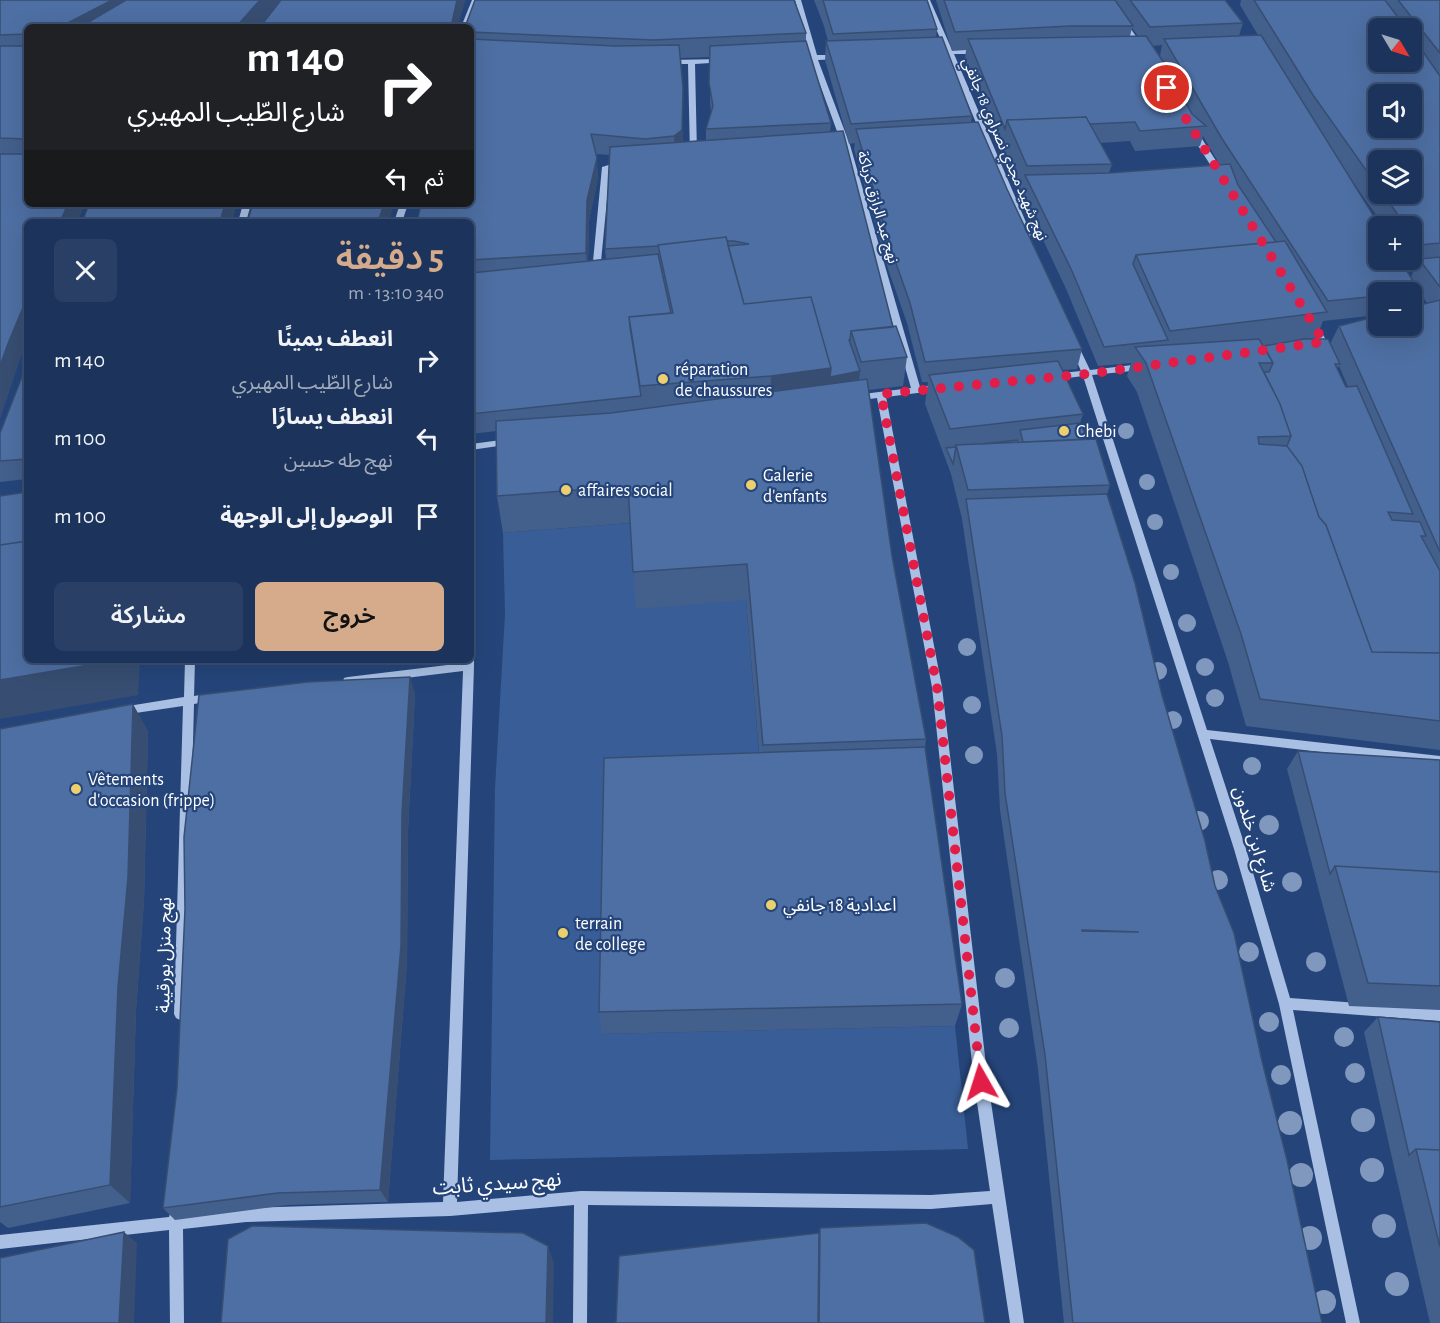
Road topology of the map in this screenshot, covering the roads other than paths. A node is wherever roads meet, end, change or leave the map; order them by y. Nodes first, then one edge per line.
1 (475, 0) edge
2 (798, 0) edge
3 (927, 0) edge
4 (1108, 0) edge
5 (465, 24) edge
6 (1142, 49) junction
7 (1154, 49) edge
8 (1131, 50) edge
9 (938, 52) edge
10 (949, 52) junction
11 (984, 52) edge
12 (848, 56) edge
13 (792, 58) edge
14 (814, 58) junction
15 (1149, 59) edge
16 (736, 60) edge
17 (658, 62) edge
18 (691, 62) junction
19 (1186, 120) edge
20 (975, 139) edge
21 (987, 139) junction
22 (858, 144) edge
23 (846, 145) junction
24 (834, 146) edge
25 (705, 155) edge
26 (633, 162) edge
27 (1224, 180) edge
28 (1032, 246) edge
29 (607, 274) edge
30 (596, 275) junction
31 (585, 276) edge
32 (1305, 311) edge
33 (1422, 314) edge
34 (1440, 318) edge
35 (1069, 332) edge
36 (1335, 339) dead end
37 (1324, 342) junction
38 (1312, 343) edge
39 (1334, 363) edge
40 (1149, 366) edge
41 (1087, 374) junction
42 (1042, 378) edge
43 (950, 386) edge
44 (916, 390) junction
45 (881, 394) junction
46 (844, 399) edge
47 (518, 441) edge
48 (474, 447) edge
49 (190, 663) edge
50 (469, 663) edge
51 (340, 682) edge
52 (223, 696) edge
53 (188, 700) junction
54 (106, 713) edge
55 (1204, 734) junction
56 (1440, 761) edge
57 (1285, 1004) junction
58 (1440, 1015) edge
59 (180, 1032) edge
60 (998, 1197) junction
61 (176, 1198) edge
62 (581, 1198) junction
63 (450, 1209) junction
64 (175, 1221) junction
65 (0, 1242) edge
66 (177, 1323) edge
67 (580, 1323) edge
68 (1017, 1323) edge
69 (1353, 1323) edge

1 - 5 street
2 - 14 street, نهج عبد الرازق كرباكة
3 - 10 street, نهج شهيد مجدي نصراوي 18 جانفي
4 - 6 street
6 - 7 street
6 - 8 street
6 - 15 street
9 - 10 street
10 - 11 street
10 - 21 street, نهج شهيد مجدي نصراوي 18 جانفي
12 - 14 street
13 - 14 street
14 - 23 street, نهج عبد الرازق كرباكة
16 - 18 street
17 - 18 street
18 - 25 street
19 - 27 street
20 - 21 street
21 - 28 street, نهج شهيد مجدي نصراوي 18 جانفي
22 - 23 street
23 - 24 street
23 - 44 street, نهج عبد الرازق كرباكة
26 - 30 street
29 - 30 street
30 - 31 street
32 - 37 street
33 - 34 street
35 - 41 street
36 - 37 street
37 - 38 street
37 - 39 street
40 - 41 street
41 - 42 street
41 - 55 street, شارع ابن خلدون
43 - 44 street
44 - 45 street
45 - 46 street
45 - 60 street
47 - 48 street
49 - 53 street, نهج منزل بورقيبة
50 - 51 street
50 - 63 street
52 - 53 street
53 - 54 street
53 - 59 street, نهج منزل بورقيبة
55 - 56 street
55 - 57 street, شارع ابن خلدون
57 - 58 street
57 - 69 street, شارع ابن خلدون
60 - 62 street, نهج سيدي ثابت
60 - 68 street
61 - 64 street
62 - 63 street, نهج سيدي ثابت
62 - 67 street
63 - 64 street, نهج سيدي ثابت
64 - 65 street, نهج سيدي ثابت
64 - 66 street

